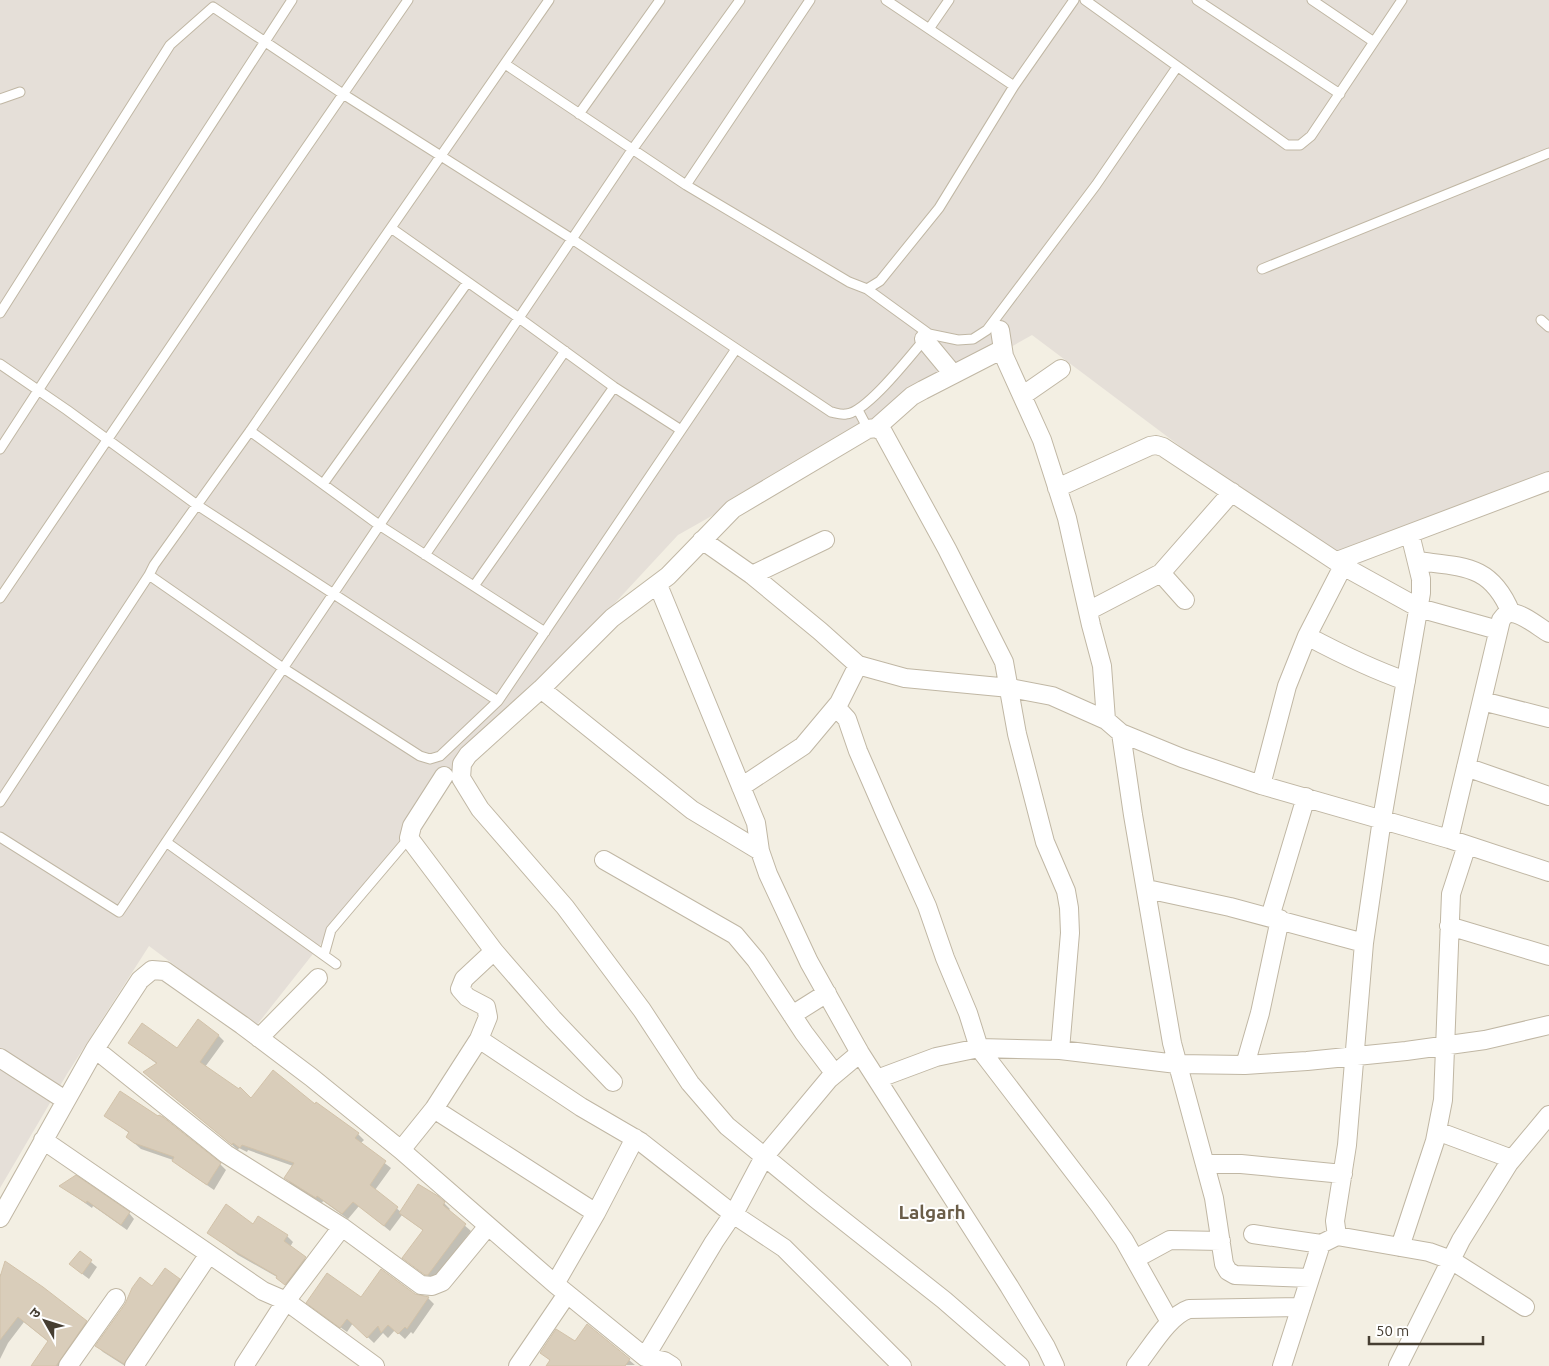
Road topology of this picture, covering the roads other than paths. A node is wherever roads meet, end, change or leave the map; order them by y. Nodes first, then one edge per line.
1 (292, 0) edge
2 (408, 0) edge
3 (549, 0) edge
4 (660, 0) edge
5 (740, 0) edge
6 (810, 0) edge
7 (886, 0) edge
8 (948, 0) edge
9 (1074, 0) edge
10 (1085, 0) edge
11 (1197, 0) edge
12 (1312, 0) edge
13 (1402, 0) edge
14 (929, 29) junction
15 (264, 42) junction
16 (1374, 42) junction
17 (504, 64) junction
18 (1177, 67) junction
19 (1014, 86) junction
20 (20, 92) dead end
21 (343, 94) junction
22 (1340, 94) junction
23 (0, 99) edge
24 (579, 114) junction
25 (632, 150) junction
26 (1549, 153) edge
27 (441, 155) junction
28 (686, 185) junction
29 (391, 228) junction
30 (572, 239) junction
31 (1262, 269) dead end
32 (467, 283) junction
33 (867, 289) junction
34 (0, 313) edge
35 (519, 318) junction
36 (1541, 320) dead end
37 (1549, 327) edge
38 (1000, 330) dead end
39 (927, 336) junction
40 (736, 349) junction
41 (565, 351) junction
42 (1004, 356) junction
43 (0, 364) edge
44 (1061, 369) dead end
45 (953, 374) junction
46 (614, 387) junction
47 (39, 390) junction
48 (1022, 396) junction
49 (858, 410) junction
50 (872, 429) junction
51 (681, 430) junction
52 (250, 431) junction
53 (107, 439) junction
54 (0, 449) edge
55 (1549, 481) edge
56 (323, 484) junction
57 (1057, 488) junction
58 (1232, 492) junction
59 (197, 505) junction
60 (379, 525) junction
61 (1410, 534) junction
62 (702, 540) junction
63 (825, 540) dead end
64 (425, 555) junction
65 (1417, 561) junction
66 (1340, 564) junction
67 (1161, 574) junction
68 (149, 575) junction
69 (752, 575) junction
70 (658, 585) junction
71 (474, 586) junction
72 (333, 593) junction
73 (0, 598) edge
74 (1184, 600) dead end
75 (1419, 608) junction
76 (1088, 611) junction
77 (1511, 613) junction
78 (1498, 630) junction
79 (545, 632) junction
80 (1549, 633) edge
81 (1307, 636) junction
82 (858, 665) junction
83 (283, 668) junction
84 (1406, 681) junction
85 (1010, 688) junction
86 (541, 689) junction
87 (498, 701) junction
88 (1482, 701) junction
89 (836, 707) junction
90 (1549, 718) edge
91 (1106, 720) junction
92 (1122, 733) junction
93 (1466, 766) junction
94 (444, 776) dead end
95 (1261, 785) junction
96 (742, 787) junction
97 (1549, 796) edge
98 (1306, 797) junction
99 (0, 802) edge
100 (1382, 818) junction
101 (0, 837) edge
102 (409, 838) junction
103 (1449, 839) junction
104 (166, 842) junction
105 (1467, 845) junction
106 (760, 851) junction
107 (604, 860) dead end
108 (1549, 872) edge
109 (1147, 889) junction
110 (1275, 918) junction
111 (1449, 926) junction
112 (1364, 943) junction
113 (494, 951) junction
114 (324, 955) junction
115 (1549, 956) edge
116 (336, 964) dead end
117 (318, 978) dead end
118 (827, 993) junction
119 (792, 1015) junction
120 (1549, 1025) edge
121 (259, 1038) junction
122 (479, 1039) junction
123 (1445, 1045) junction
124 (979, 1048) junction
125 (95, 1049) junction
126 (1060, 1050) junction
127 (860, 1053) junction
128 (1356, 1055) junction
129 (0, 1058) edge
130 (1177, 1064) junction
131 (1245, 1065) junction
132 (835, 1074) junction
133 (877, 1079) junction
134 (613, 1082) dead end
135 (65, 1100) junction
136 (434, 1109) junction
137 (1546, 1124) edge
138 (1437, 1131) junction
139 (634, 1138) junction
140 (43, 1140) junction
141 (401, 1150) junction
142 (764, 1157) junction
143 (1512, 1159) junction
144 (1205, 1164) junction
145 (1343, 1174) junction
146 (596, 1213) junction
147 (733, 1214) junction
148 (0, 1218) edge
149 (488, 1226) junction
150 (342, 1227) junction
151 (1253, 1234) dead end
152 (1337, 1236) junction
153 (1221, 1241) junction
154 (1321, 1244) junction
155 (1400, 1247) junction
156 (209, 1254) junction
157 (1135, 1259) junction
158 (1451, 1260) junction
159 (1310, 1278) junction
160 (561, 1289) junction
161 (116, 1298) dead end
162 (286, 1301) junction
163 (1301, 1307) junction
164 (1525, 1307) dead end
165 (1170, 1322) junction
166 (645, 1357) junction
167 (369, 1364) edge
168 (665, 1364) edge
169 (68, 1366) edge
170 (134, 1366) edge
171 (244, 1366) edge
172 (518, 1366) edge
173 (902, 1366) edge
174 (1020, 1366) edge
175 (1054, 1366) edge
176 (1136, 1366) edge
177 (1282, 1366) edge
178 (1398, 1366) edge

1 - 15 lane
2 - 21 lane
3 - 17 lane
4 - 24 lane
5 - 25 lane
6 - 28 lane
7 - 14 lane
8 - 14 lane
9 - 19 lane
10 - 18 lane
11 - 22 lane
12 - 16 lane
13 - 16 lane
14 - 19 lane
15 - 21 lane
15 - 34 lane
15 - 47 lane
16 - 22 lane
17 - 24 lane
17 - 27 lane
18 - 22 lane
18 - 39 lane
19 - 33 lane
20 - 23 lane
21 - 27 lane
21 - 53 lane
24 - 25 lane
25 - 28 lane
25 - 30 lane
26 - 31 lane
27 - 29 lane
27 - 30 lane
28 - 33 lane
29 - 32 lane
29 - 52 lane
30 - 35 lane
30 - 40 lane
32 - 35 lane
32 - 56 lane
33 - 39 lane
35 - 41 lane
35 - 60 lane
36 - 37 lane
38 - 42 street
39 - 45 street
39 - 49 lane
40 - 49 lane
40 - 51 lane
41 - 46 lane
41 - 64 lane
42 - 45 street
42 - 48 street
43 - 47 lane
44 - 48 street
45 - 50 street
46 - 51 lane
46 - 71 lane
47 - 53 lane
47 - 54 lane
48 - 57 street
49 - 50 lane
50 - 62 street
50 - 85 street
51 - 79 lane
52 - 56 lane
52 - 59 lane
53 - 59 lane
53 - 73 lane
55 - 61 street
56 - 60 lane
57 - 58 street
57 - 76 street
58 - 66 street
58 - 67 street
59 - 68 lane
59 - 72 lane
60 - 64 lane
60 - 72 lane
61 - 65 street
61 - 66 street
62 - 69 street
62 - 70 street
63 - 69 street
64 - 71 lane
65 - 75 street
65 - 77 street
66 - 75 street
66 - 81 street
67 - 74 street
67 - 76 street
68 - 83 lane
68 - 99 lane
69 - 82 street
70 - 86 street
70 - 96 street
71 - 79 lane
72 - 83 lane
72 - 87 lane
75 - 78 street
75 - 84 street
76 - 91 street
77 - 78 street
77 - 80 street
78 - 88 street
79 - 87 lane
81 - 84 street
81 - 95 street
82 - 85 street
82 - 89 street
83 - 87 lane
83 - 104 lane
84 - 100 street
85 - 91 street
85 - 126 street
86 - 106 street
86 - 142 street
88 - 90 street
88 - 93 street
89 - 96 street
89 - 124 street
91 - 92 street
92 - 95 street
92 - 109 street
93 - 97 street
93 - 103 street
94 - 102 street
95 - 98 street
96 - 106 street
98 - 100 street
98 - 110 street
100 - 103 street
100 - 112 street
101 - 104 lane
102 - 113 street
102 - 114 lane
103 - 105 street
104 - 114 lane
105 - 108 street
105 - 111 street
106 - 118 street
107 - 119 street
109 - 110 street
109 - 130 street
110 - 112 street
110 - 131 street
111 - 115 street
111 - 123 street
112 - 128 street
113 - 122 street
113 - 134 street
114 - 116 lane
117 - 121 street
118 - 119 street
118 - 127 street
119 - 132 street
120 - 123 street
121 - 125 street
121 - 141 street
122 - 136 street
122 - 139 street
123 - 128 street
123 - 138 street
124 - 126 street
124 - 133 street
124 - 157 street
125 - 135 street
125 - 150 street
126 - 130 street
127 - 132 street
127 - 133 street
128 - 131 street
128 - 145 street
129 - 135 street
130 - 131 street
130 - 144 street
132 - 142 street
133 - 175 street
135 - 140 street
136 - 141 street
136 - 146 street
137 - 143 street
138 - 143 street
138 - 155 street
139 - 146 street
139 - 147 street
140 - 148 street
140 - 156 street
141 - 149 street
142 - 147 street
142 - 174 street
143 - 158 street
144 - 145 street
144 - 153 street
145 - 152 street
146 - 160 street
147 - 166 street
147 - 173 street
149 - 150 street
149 - 160 street
150 - 162 street
151 - 154 street
152 - 154 street
152 - 155 street
153 - 157 street
153 - 159 street
154 - 159 street
155 - 158 street
156 - 162 street
156 - 170 street
157 - 165 street
158 - 164 street
158 - 178 street
159 - 163 street
160 - 166 street
160 - 172 street
161 - 169 street
162 - 167 street
162 - 171 street
163 - 165 street
163 - 177 street
165 - 176 street
166 - 168 street

